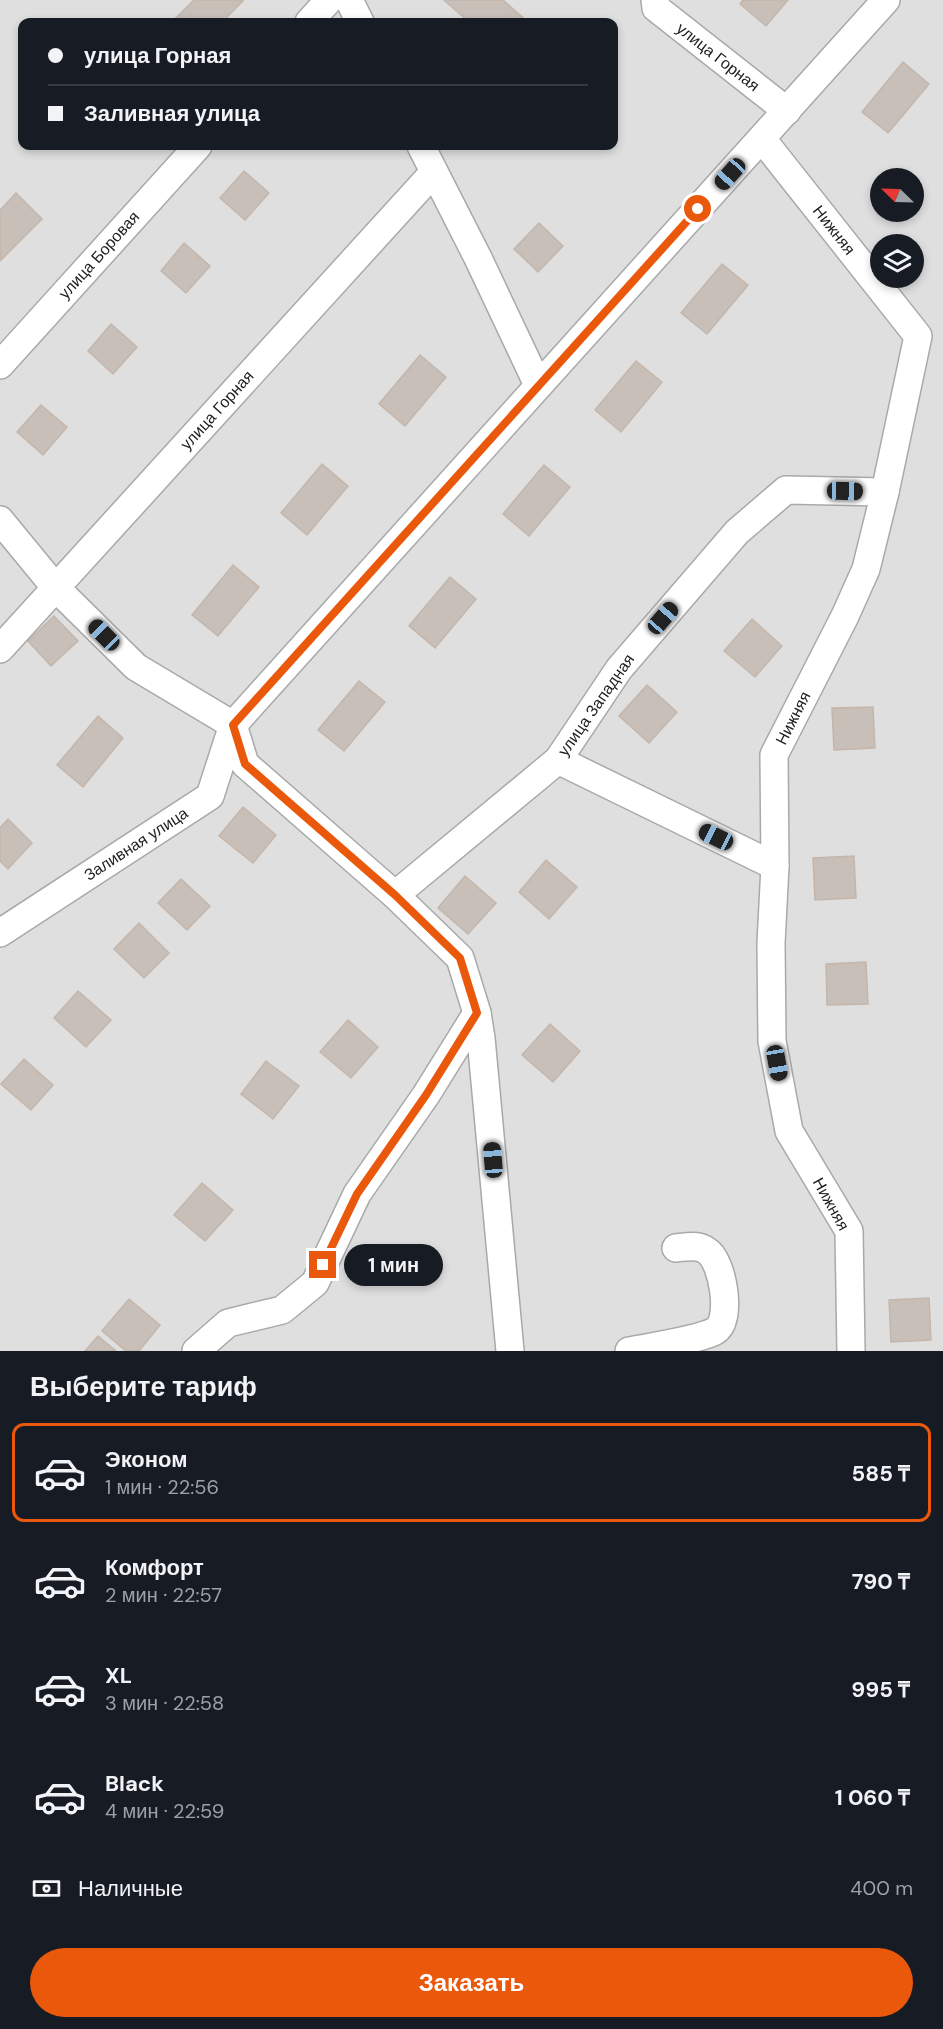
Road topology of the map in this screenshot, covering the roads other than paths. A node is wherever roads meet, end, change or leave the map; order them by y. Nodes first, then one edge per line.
1 (329, 0) edge
2 (349, 0) edge
3 (655, 0) edge
4 (886, 0) edge
5 (313, 18) edge
6 (358, 18) edge
7 (787, 111) junction
8 (762, 139) junction
9 (194, 150) edge
10 (423, 150) edge
11 (434, 172) junction
12 (0, 365) edge
13 (538, 385) junction
14 (885, 492) junction
15 (0, 520) edge
16 (55, 587) junction
17 (0, 649) edge
18 (233, 725) junction
19 (558, 760) junction
20 (775, 866) junction
21 (395, 895) junction
22 (0, 933) edge
23 (477, 1013) junction
24 (676, 1248) dead end
25 (196, 1351) edge
26 (510, 1351) edge
27 (629, 1351) edge
28 (850, 1351) edge

1 - 5 street
2 - 6 street
3 - 7 street, улица Горная
4 - 7 street
7 - 8 street
8 - 13 street
8 - 14 street, Нижняя
9 - 12 street, улица Боровая
10 - 11 street
11 - 13 street
11 - 16 street, улица Горная
13 - 18 street
14 - 19 street, улица Западная
14 - 20 street, Нижняя
15 - 16 street
16 - 17 street, улица Горная
16 - 18 street
18 - 21 street
18 - 22 street, Заливная улица
19 - 20 street
19 - 21 street, улица Западная
20 - 28 street, Нижняя
21 - 23 street
23 - 25 street
23 - 26 street
24 - 27 street

